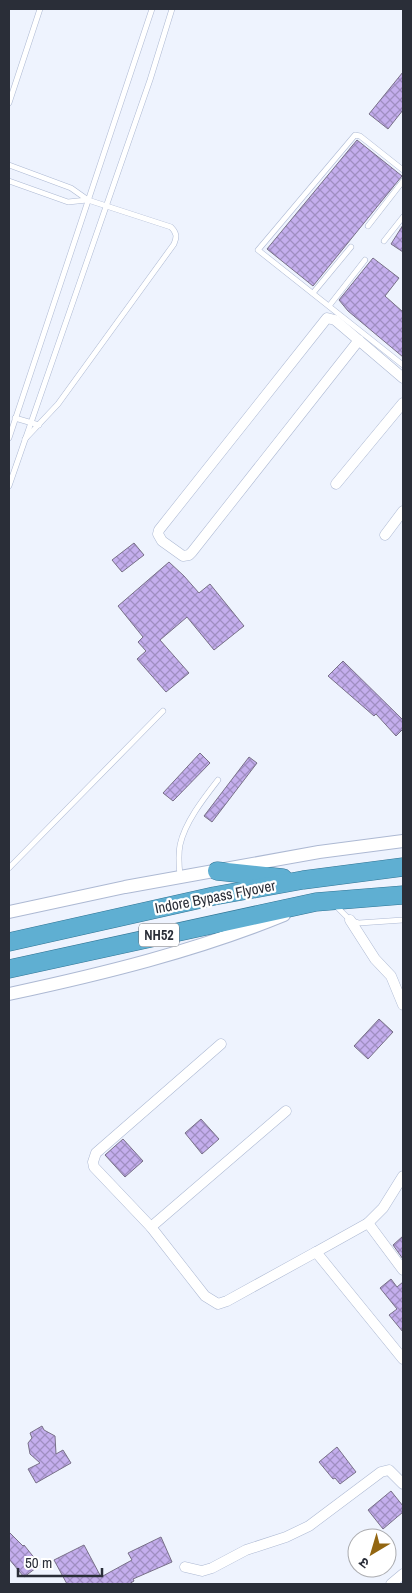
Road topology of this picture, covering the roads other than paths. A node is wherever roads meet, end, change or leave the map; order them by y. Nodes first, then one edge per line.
1 (40, 9) edge
2 (152, 9) edge
3 (172, 9) edge
4 (12, 84) edge
5 (9, 103) edge
6 (9, 165) edge
7 (403, 170) edge
8 (9, 181) edge
9 (403, 181) edge
10 (88, 200) junction
11 (105, 206) junction
12 (403, 217) edge
13 (368, 226) dead end
14 (384, 241) dead end
15 (351, 247) dead end
16 (365, 260) dead end
17 (313, 293) junction
18 (329, 306) junction
19 (359, 340) junction
20 (403, 365) edge
21 (403, 378) edge
22 (403, 403) edge
23 (15, 418) junction
24 (30, 423) junction
25 (39, 425) junction
26 (9, 438) edge
27 (23, 441) junction
28 (11, 468) edge
29 (336, 484) dead end
30 (9, 486) edge
31 (403, 511) edge
32 (386, 535) dead end
33 (163, 711) dead end
34 (218, 780) dead end
35 (403, 841) edge
36 (403, 867) edge
37 (9, 868) edge
38 (217, 871) junction
39 (180, 878) junction
40 (303, 880) junction
41 (403, 895) edge
42 (331, 901) junction
43 (309, 904) junction
44 (9, 912) edge
45 (350, 920) junction
46 (403, 920) edge
47 (9, 942) edge
48 (9, 968) edge
49 (9, 994) edge
50 (403, 1005) edge
51 (221, 1044) dead end
52 (286, 1111) dead end
53 (403, 1176) edge
54 (368, 1223) junction
55 (151, 1227) junction
56 (316, 1252) junction
57 (403, 1270) edge
58 (403, 1359) edge
59 (403, 1484) edge
60 (185, 1567) dead end
61 (403, 1574) edge
62 (391, 1584) edge

1 - 4 lane
2 - 10 lane
3 - 11 lane
4 - 5 lane
6 - 10 lane
7 - 17 lane
8 - 10 lane
9 - 13 lane
10 - 11 lane
10 - 23 lane
11 - 24 lane
11 - 25 lane
12 - 14 lane
15 - 17 lane
16 - 18 lane
17 - 18 lane
18 - 20 lane
19 - 19 street
19 - 21 street
22 - 29 street
23 - 24 lane
23 - 26 lane
24 - 25 lane
24 - 27 lane
25 - 27 lane
27 - 28 lane
28 - 30 lane
31 - 32 street
33 - 37 lane
34 - 39 lane
35 - 38 street
36 - 40 highway, NH52
38 - 39 street
38 - 40 highway
39 - 44 street
40 - 47 highway, Indore Bypass Flyover / NH52
41 - 42 highway, NH52
42 - 43 highway, NH52
42 - 45 lane
43 - 48 highway, Indore Bypass Flyover / NH52
43 - 49 street
45 - 46 lane
45 - 50 street
51 - 55 street
52 - 55 street
53 - 54 street
54 - 56 street
54 - 57 street
55 - 56 street
56 - 58 street
59 - 60 street
61 - 62 street

